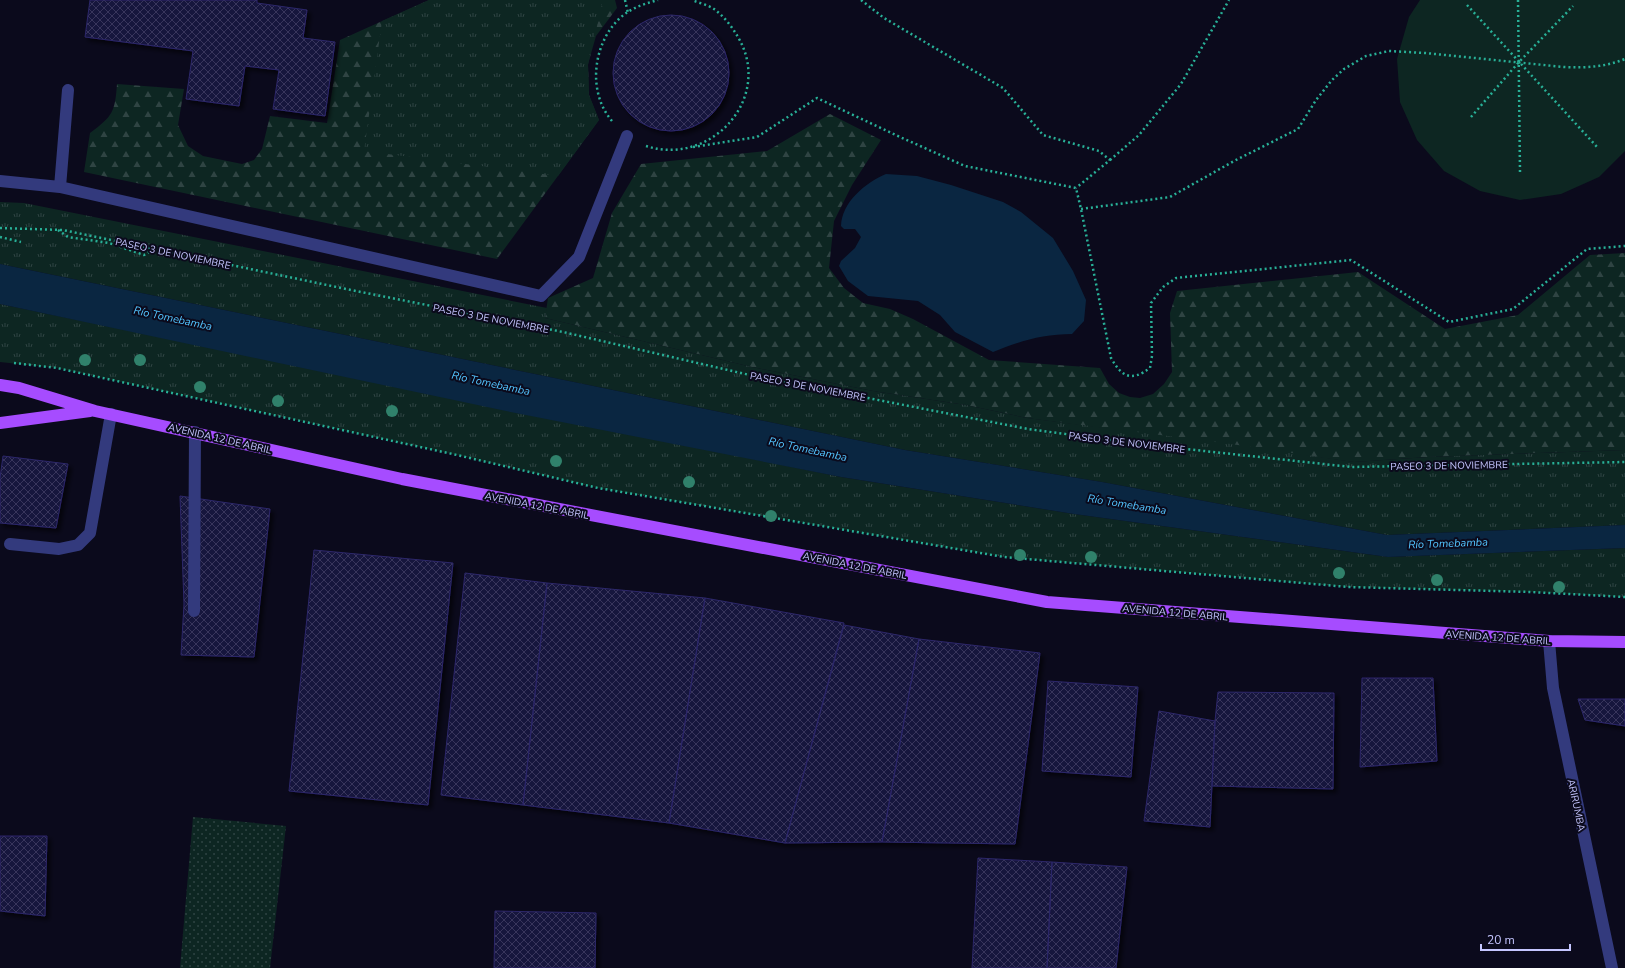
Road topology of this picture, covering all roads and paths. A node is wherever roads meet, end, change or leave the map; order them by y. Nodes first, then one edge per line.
1 (625, 0) edge
2 (658, 0) edge
3 (692, 0) edge
4 (861, 0) edge
5 (1229, 0) edge
6 (1518, 0) edge
7 (1467, 5) dead end
8 (1573, 6) dead end
9 (628, 13) junction
10 (1625, 60) edge
11 (1519, 62) junction
12 (68, 90) dead end
13 (1471, 117) dead end
14 (627, 136) junction
15 (693, 147) junction
16 (1598, 148) dead end
17 (1110, 160) junction
18 (1520, 172) dead end
19 (0, 181) edge
20 (60, 187) junction
21 (1076, 188) junction
22 (1081, 209) junction
23 (0, 228) edge
24 (57, 230) junction
25 (0, 237) edge
26 (21, 242) dead end
27 (1625, 246) edge
28 (154, 249) junction
29 (7, 362) dead end
30 (0, 385) edge
31 (95, 411) junction
32 (111, 414) junction
33 (0, 423) edge
34 (195, 432) junction
35 (1625, 462) edge
36 (10, 544) dead end
37 (1625, 597) edge
38 (194, 611) dead end
39 (1549, 641) junction
40 (1625, 642) edge
41 (1612, 968) edge

1 - 9 path
2 - 9 path
3 - 15 path
4 - 17 path
5 - 17 path
6 - 11 path
7 - 11 path
8 - 11 path
9 - 14 path
10 - 11 path
11 - 13 path
11 - 16 path
11 - 18 path
11 - 22 path
12 - 20 street
14 - 15 path
14 - 20 street
15 - 21 path
17 - 21 path
19 - 20 street
21 - 22 path
22 - 27 path
23 - 24 path, PASEO 3 DE NOVIEMBRE
24 - 28 path, PASEO 3 DE NOVIEMBRE
24 - 28 path
25 - 26 path
28 - 35 path, PASEO 3 DE NOVIEMBRE
29 - 37 path
30 - 31 main road, AVENIDA 12 DE ABRIL
31 - 32 main road, AVENIDA 12 DE ABRIL
31 - 33 main road, AVENIDA 12 DE ABRIL
32 - 34 main road, AVENIDA 12 DE ABRIL
32 - 36 street
34 - 38 street
34 - 39 main road, AVENIDA 12 DE ABRIL
39 - 40 main road, AVENIDA 12 DE ABRIL
39 - 41 street, ARIRUMBA

